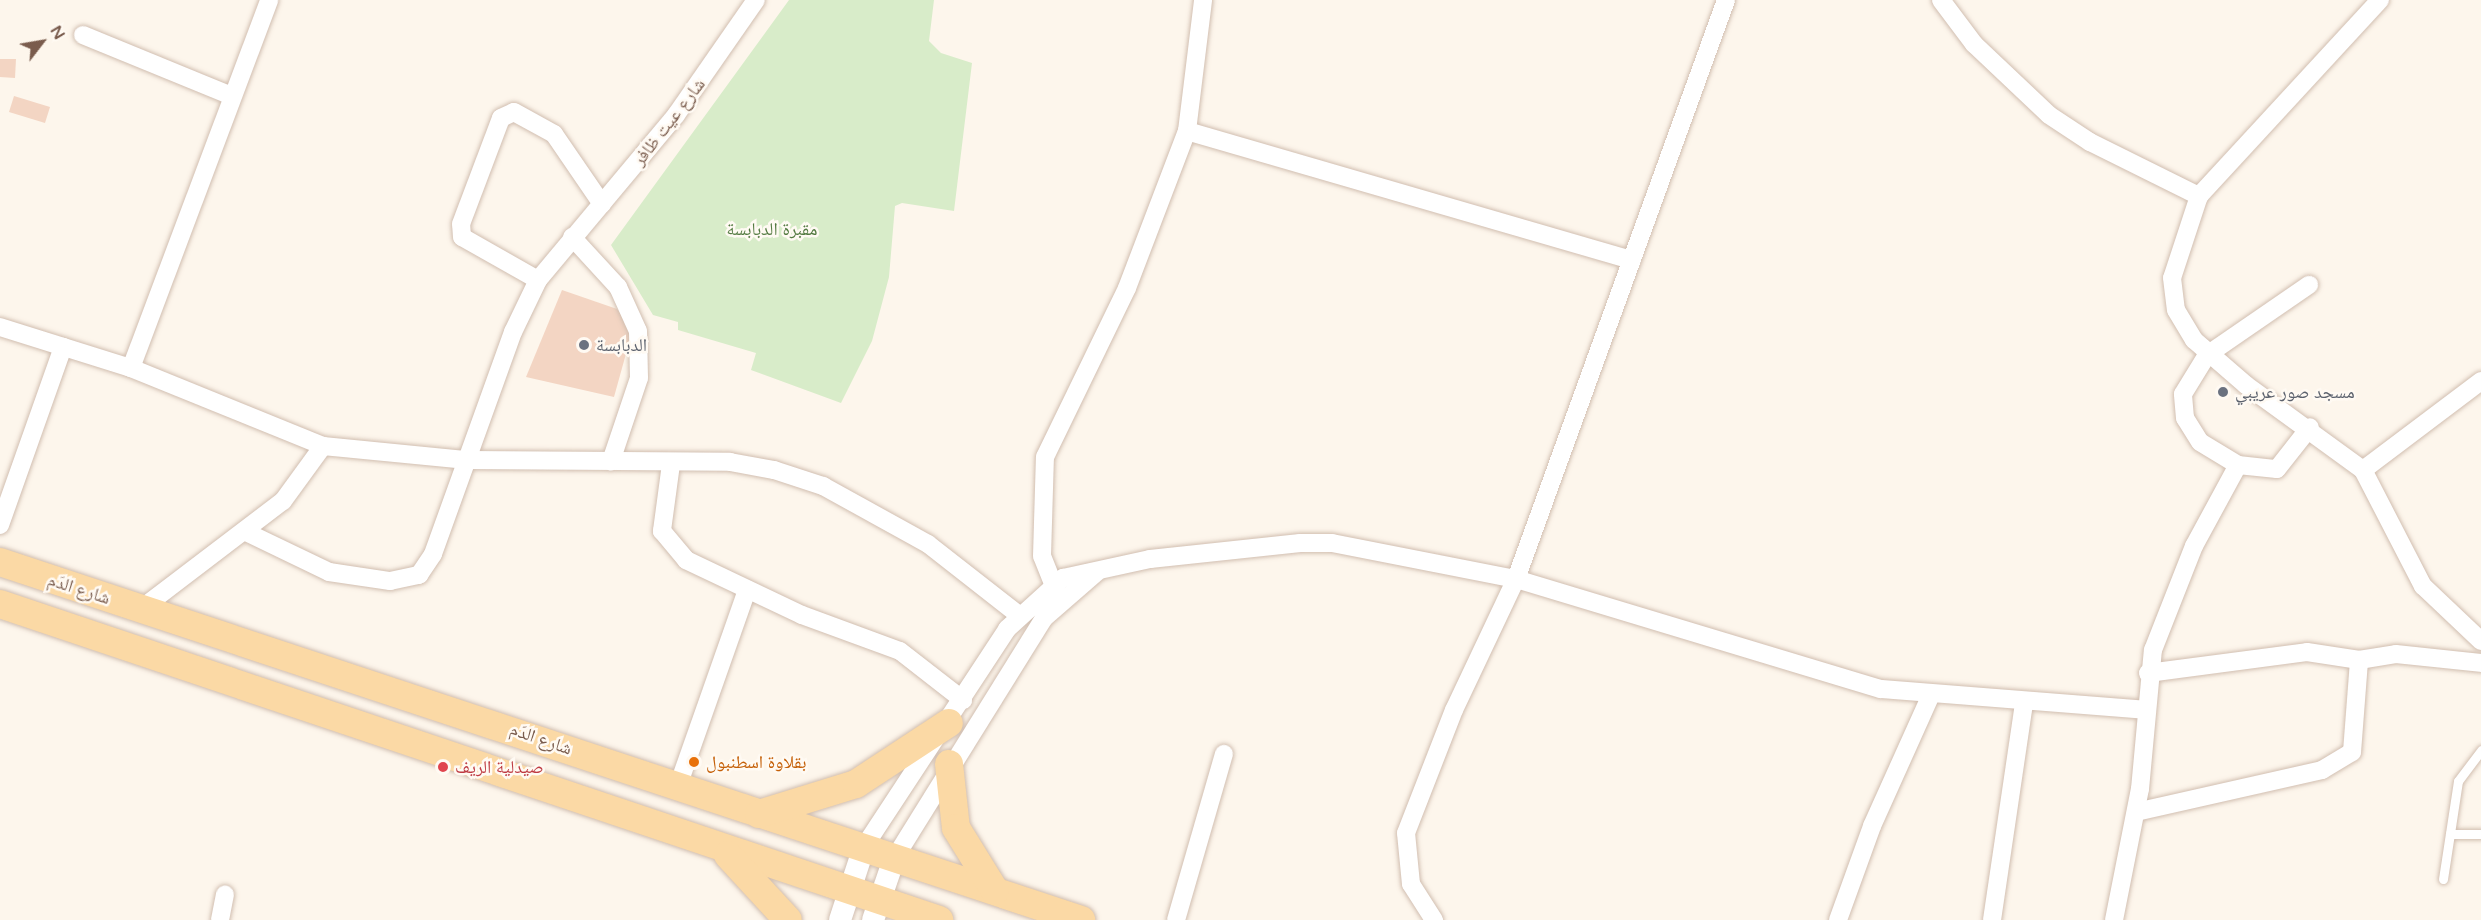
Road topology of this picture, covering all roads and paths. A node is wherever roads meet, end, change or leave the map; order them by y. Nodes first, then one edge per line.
1 (269, 0) edge
2 (756, 0) edge
3 (1203, 0) edge
4 (1726, 0) edge
5 (1941, 0) edge
6 (2380, 0) edge
7 (83, 35) dead end
8 (232, 96) junction
9 (1187, 131) junction
10 (2199, 196) junction
11 (602, 204) junction
12 (572, 237) junction
13 (1632, 260) junction
14 (538, 280) junction
15 (2309, 285) dead end
16 (0, 327) edge
17 (63, 347) junction
18 (2206, 355) junction
19 (131, 368) junction
20 (2481, 381) edge
21 (2310, 427) junction
22 (323, 446) junction
23 (467, 460) junction
24 (611, 461) junction
25 (670, 464) junction
26 (2238, 465) junction
27 (2363, 470) junction
28 (0, 525) edge
29 (246, 532) junction
30 (0, 562) edge
31 (1516, 579) junction
32 (747, 590) junction
33 (1056, 593) junction
34 (0, 604) edge
35 (141, 609) junction
36 (1019, 615) junction
37 (2481, 641) edge
38 (2359, 660) junction
39 (2481, 663) edge
40 (2148, 673) junction
41 (1930, 697) junction
42 (2024, 703) junction
43 (2145, 710) junction
44 (956, 711) junction
45 (2481, 750) edge
46 (1224, 754) dead end
47 (949, 764) junction
48 (678, 786) junction
49 (2136, 812) junction
50 (759, 814) junction
51 (2450, 834) junction
52 (2481, 834) edge
53 (864, 847) junction
54 (719, 848) junction
55 (894, 859) junction
56 (2443, 879) dead end
57 (849, 891) junction
58 (995, 891) junction
59 (225, 894) dead end
60 (876, 911) edge
61 (220, 920) edge
62 (788, 920) edge
63 (840, 920) edge
64 (939, 920) edge
65 (1081, 920) edge
66 (1176, 920) edge
67 (1434, 920) edge
68 (1838, 920) edge
69 (1992, 920) edge
70 (2114, 920) edge

1 - 8 street
2 - 11 street, شارع عيت ظافر
3 - 9 street
4 - 13 street
5 - 10 street
6 - 10 street
7 - 8 street
8 - 19 street
9 - 13 street
9 - 33 street
10 - 18 street
11 - 12 street, شارع عيت ظافر
11 - 14 street
12 - 14 street, شارع عيت ظافر
12 - 24 street
13 - 31 street
14 - 23 street, شارع عيت ظافر
15 - 18 street
16 - 17 street
17 - 19 street
17 - 28 street
18 - 21 street
18 - 26 street
19 - 22 street
20 - 27 street
21 - 26 street
21 - 27 street
22 - 23 street
22 - 29 street
23 - 24 street
23 - 29 street, شارع عيت ظافر
24 - 25 street
25 - 32 street
25 - 36 street
26 - 40 street
27 - 37 street
29 - 35 street
30 - 35 main road, شارع الدَم
31 - 33 street
31 - 41 street
31 - 67 street
32 - 44 street
32 - 48 street
33 - 36 street
33 - 47 street
34 - 54 main road
35 - 48 main road, شارع الدَم
36 - 44 street
38 - 39 street
38 - 40 street
38 - 49 street
40 - 43 street
41 - 42 street
41 - 68 street
42 - 43 street
42 - 69 street
43 - 49 street
44 - 50 main road
44 - 53 street
45 - 51 lane
46 - 66 street
47 - 55 street
47 - 58 main road
48 - 50 main road, شارع الدَم
49 - 70 street
50 - 53 main road, شارع الدَم
51 - 52 lane
51 - 56 lane
53 - 55 main road, شارع الدَم
53 - 57 street
54 - 57 main road
54 - 62 main road
55 - 58 main road, شارع الدَم
55 - 60 street
57 - 60 main road
57 - 63 street
58 - 65 main road, شارع الدَم
59 - 61 street
60 - 64 main road

